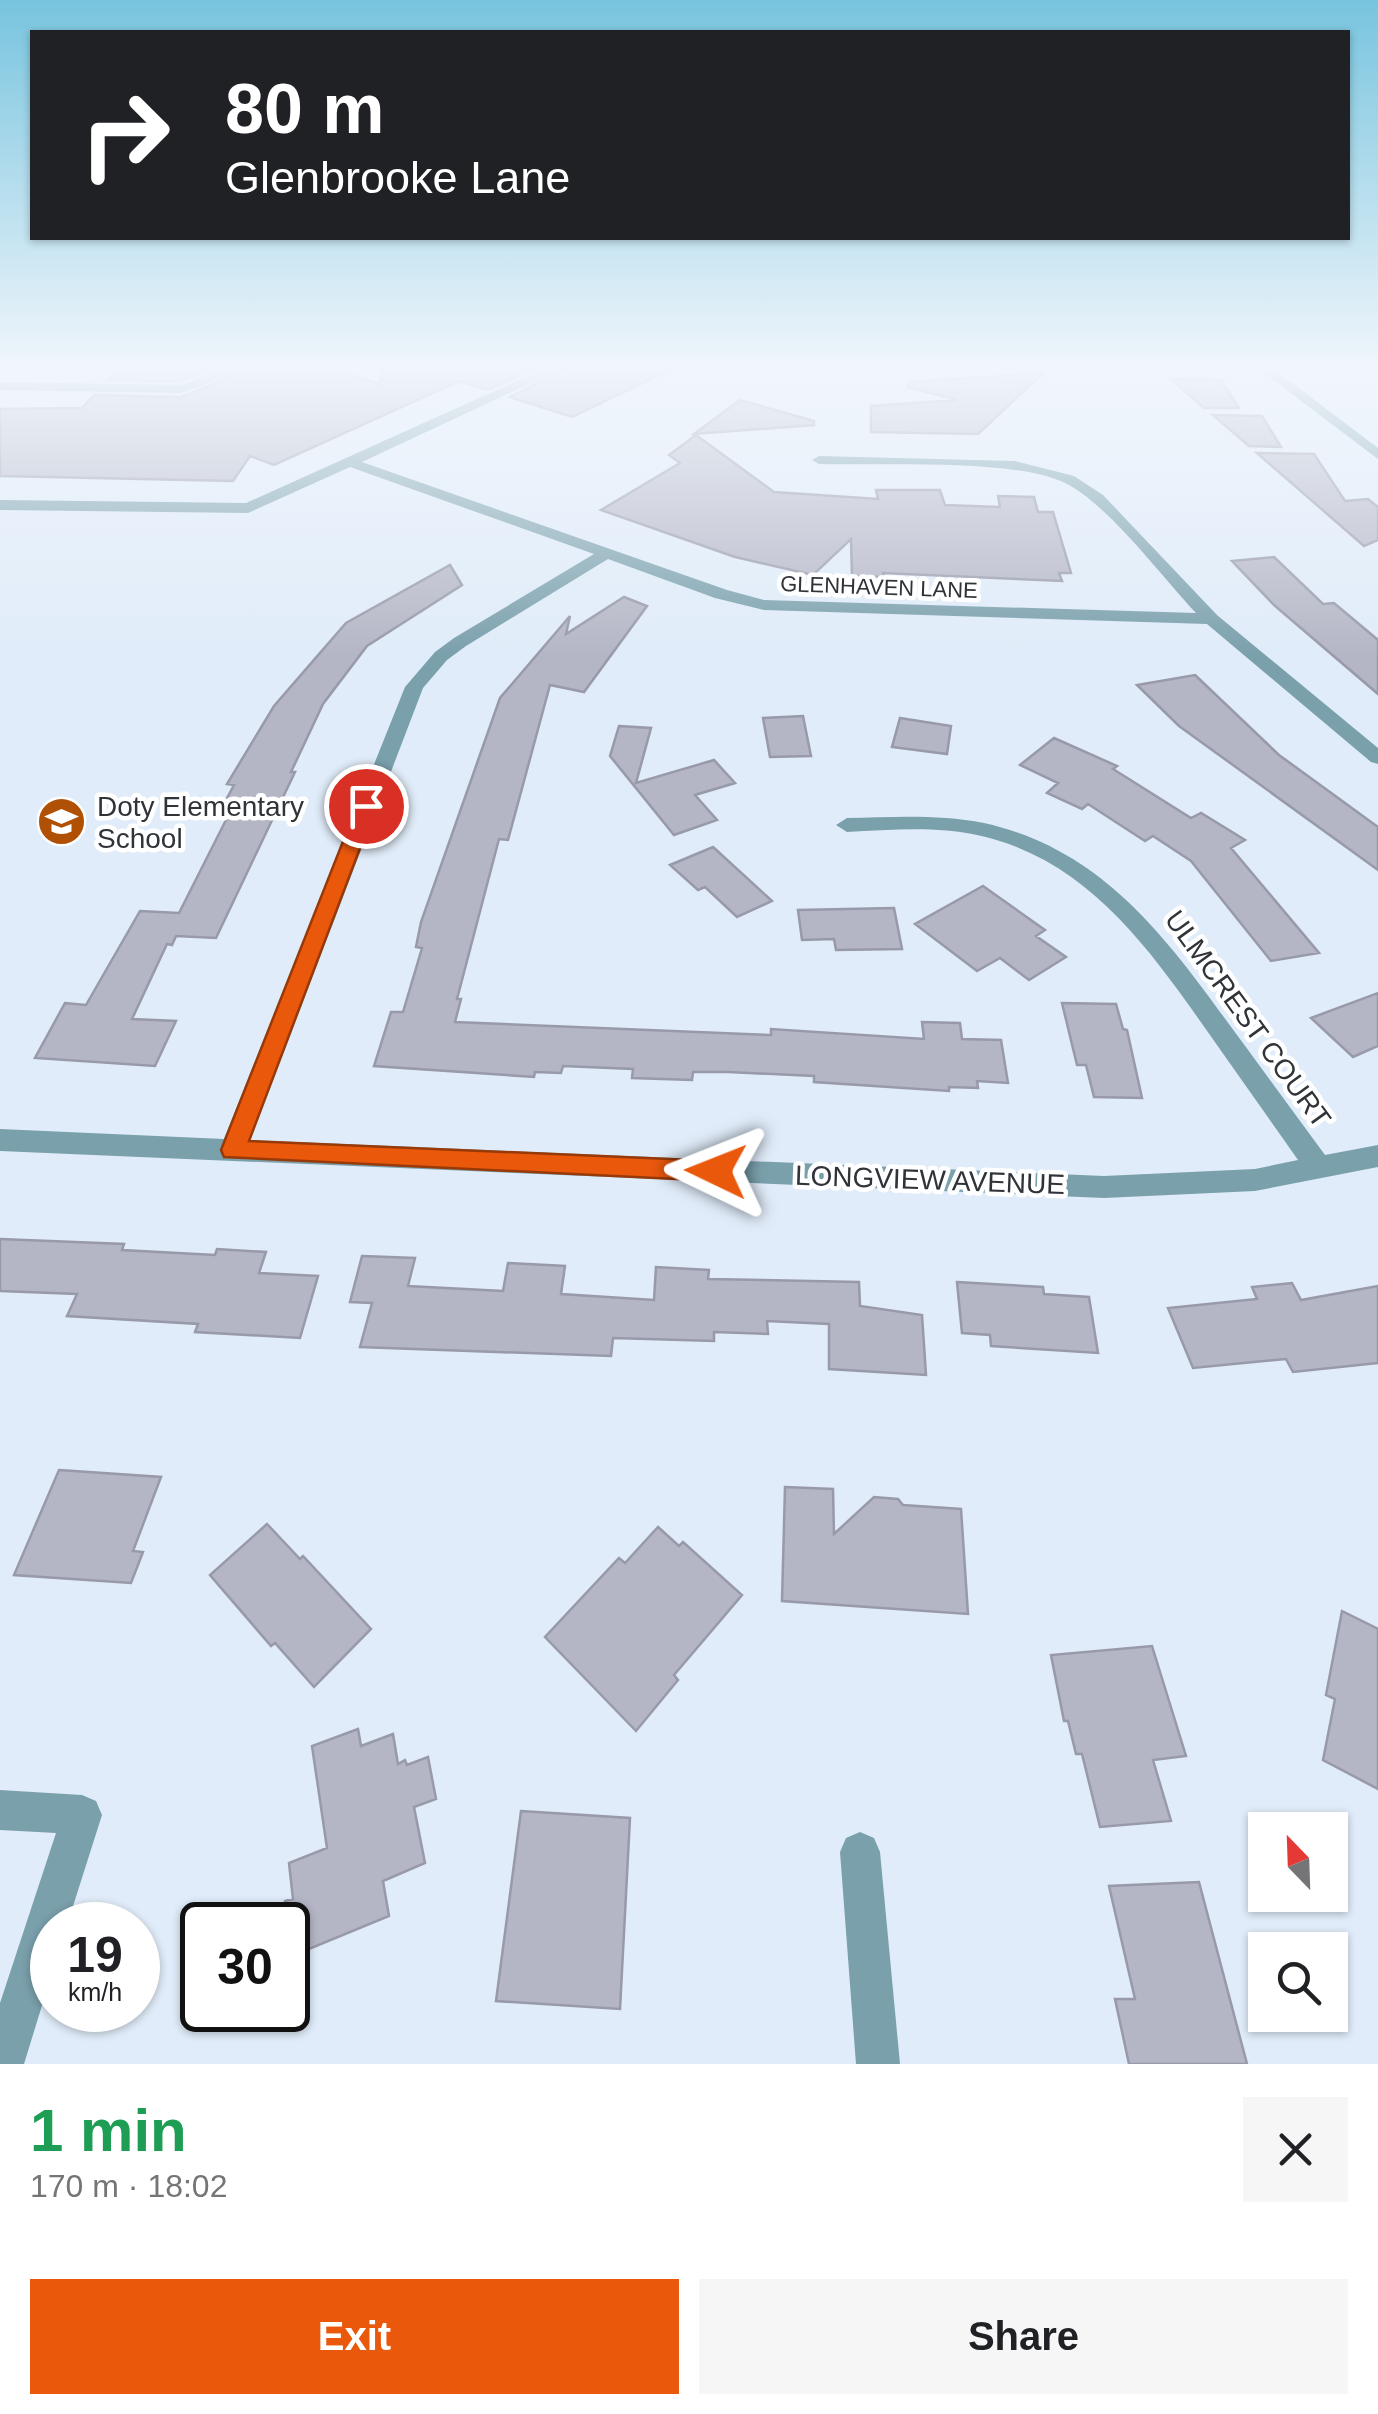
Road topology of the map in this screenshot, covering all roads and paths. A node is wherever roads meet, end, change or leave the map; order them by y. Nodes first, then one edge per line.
1 (352, 463) joint
2 (949, 463) edge
3 (0, 504) edge
4 (606, 554) junction
5 (1211, 619) junction
6 (1378, 758) edge
7 (847, 825) dead end
8 (0, 1140) edge
9 (233, 1150) junction
10 (1378, 1156) edge
11 (1319, 1169) junction
12 (0, 1810) edge
13 (860, 1852) dead end
14 (2, 2064) edge
15 (878, 2064) edge

1 - 3 street
1 - 4 street, GLENHAVEN LANE
2 - 5 street
4 - 5 street, GLENHAVEN LANE
4 - 9 street
5 - 6 street
7 - 11 street, ULMCREST COURT
8 - 9 street, LONGVIEW AVENUE
9 - 11 street, LONGVIEW AVENUE
10 - 11 street, LONGVIEW AVENUE
12 - 14 street
13 - 15 street

